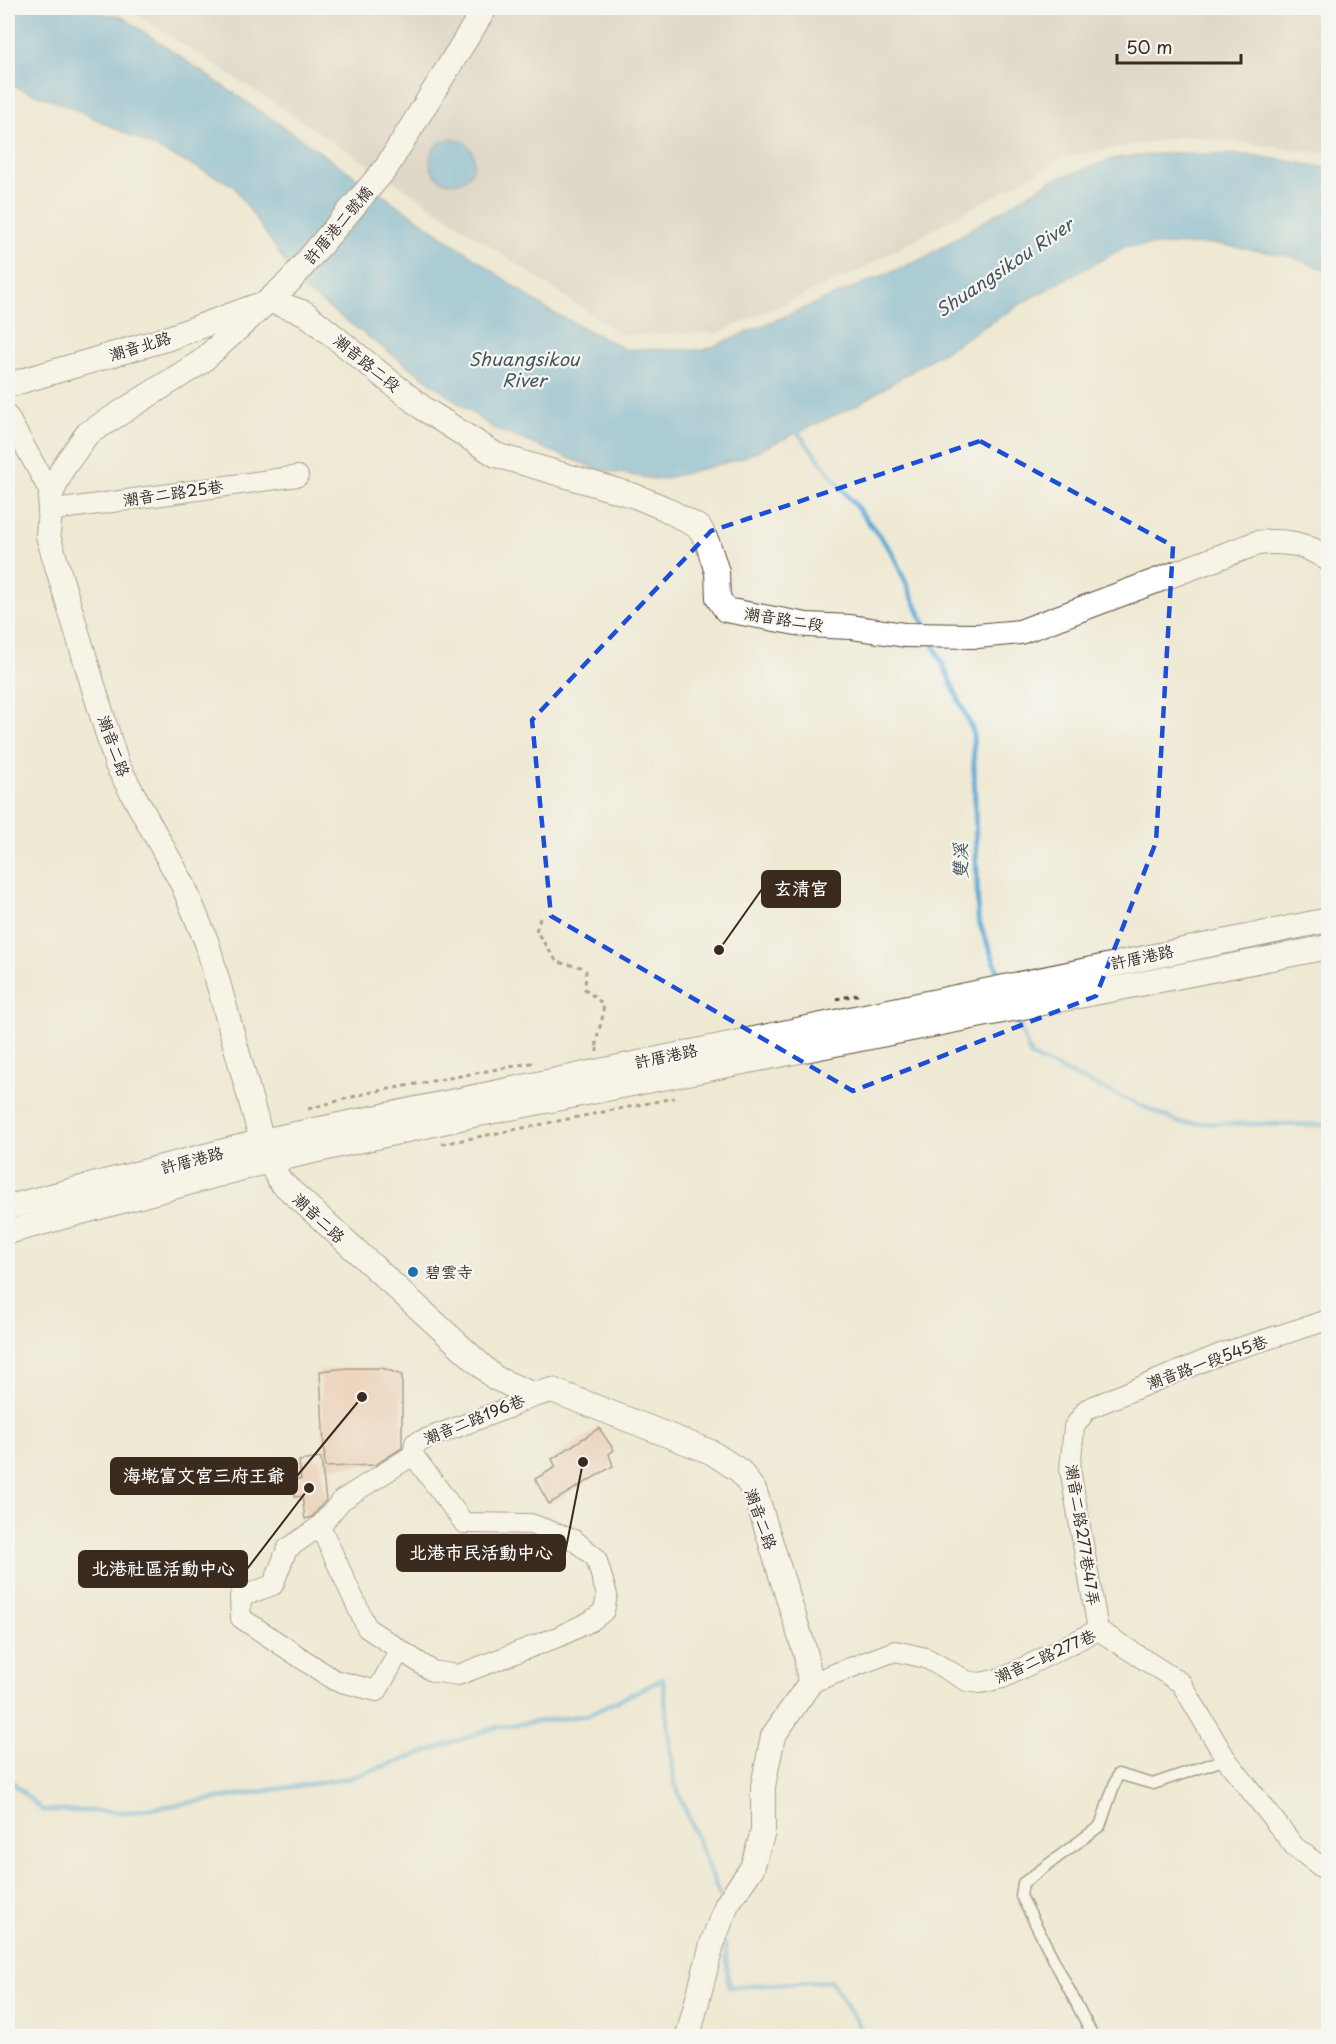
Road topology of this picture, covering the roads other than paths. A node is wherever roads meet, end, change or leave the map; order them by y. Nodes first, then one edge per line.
1 (485, 8) edge
2 (290, 281) joint
3 (270, 301) junction
4 (8, 385) edge
5 (8, 416) edge
6 (298, 476) dead end
7 (49, 502) junction
8 (1329, 559) edge
9 (1329, 920) edge
10 (1329, 947) edge
11 (265, 1151) junction
12 (8, 1207) edge
13 (8, 1232) edge
14 (1329, 1320) edge
15 (534, 1395) junction
16 (1087, 1409) joint
17 (413, 1455) junction
18 (320, 1526) junction
19 (1098, 1630) junction
20 (400, 1650) junction
21 (810, 1683) junction
22 (1226, 1759) junction
23 (1329, 1872) edge
24 (688, 2037) edge
25 (1093, 2037) edge

1 - 2 street, 許厝港二號橋
2 - 3 street, 潮音二路
3 - 4 street, 潮音北路
3 - 7 street, 潮音二路
3 - 8 street, 潮音路二段
5 - 7 street
6 - 7 street, 潮音二路25巷
7 - 11 street, 潮音二路
9 - 11 street, 許厝港路
10 - 11 street, 許厝港路
11 - 12 street, 許厝港路
11 - 13 street, 許厝港路
11 - 15 street, 潮音二路
14 - 16 street, 潮音路一段545巷
15 - 17 street, 潮音二路196巷
15 - 21 street, 潮音二路
16 - 19 street, 潮音二路277巷47弄
17 - 18 street, 潮音二路196巷
17 - 20 street
18 - 20 street
18 - 20 street, 潮音二路196巷
19 - 21 street, 潮音二路277巷
19 - 22 street, 潮音二路277巷
21 - 24 street
22 - 23 street, 潮音二路277巷
22 - 25 lane

